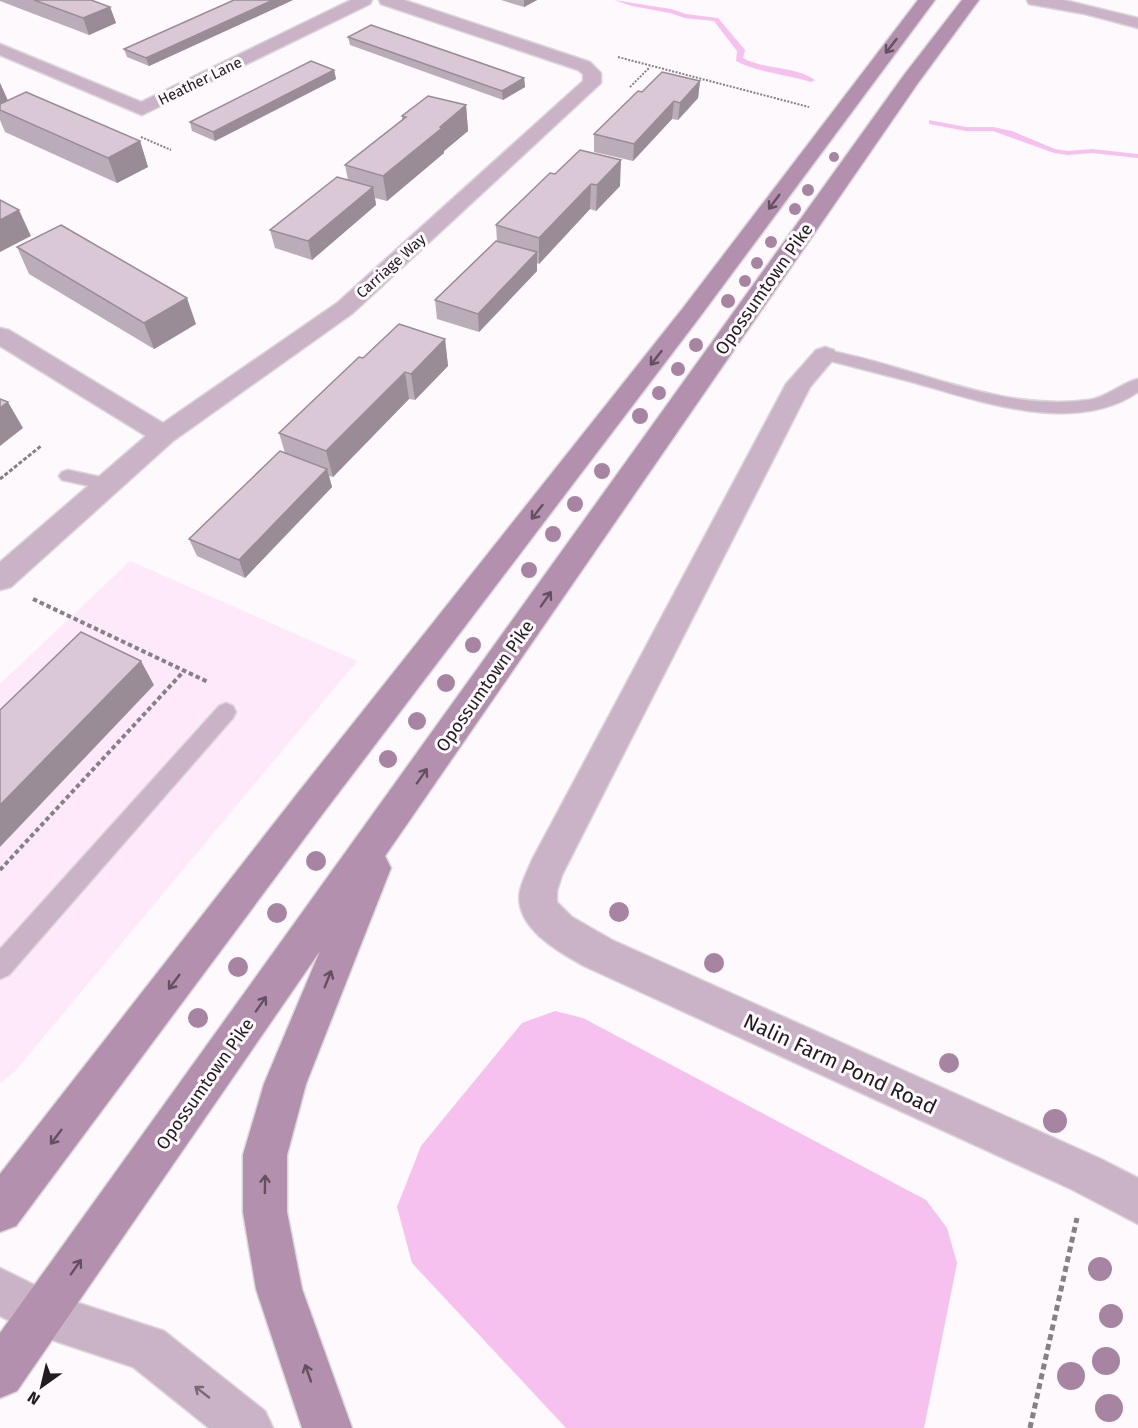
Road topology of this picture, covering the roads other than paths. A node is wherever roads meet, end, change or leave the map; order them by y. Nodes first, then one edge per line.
1 (364, 0) edge
2 (387, 0) edge
3 (927, 0) edge
4 (971, 0) edge
5 (1035, 0) edge
6 (1086, 9) junction
7 (1138, 12) edge
8 (1138, 23) edge
9 (0, 49) edge
10 (0, 335) edge
11 (825, 355) joint
12 (1138, 384) edge
13 (165, 435) junction
14 (68, 476) dead end
15 (108, 484) junction
16 (0, 579) edge
17 (226, 712) dead end
18 (394, 816) junction
19 (0, 967) edge
20 (1138, 1202) edge
21 (0, 1210) edge
22 (0, 1290) edge
23 (42, 1314) junction
24 (0, 1374) edge
25 (248, 1428) edge
26 (327, 1428) edge

1 - 9 street, Heather Lane
2 - 13 street, Carriage Way
3 -> 21 main road
18 -> 4 main road, Opossumtown Pike
5 - 6 street
6 - 7 street
6 - 8 street
10 - 13 street
11 - 12 lane
11 - 20 street, Nalin Farm Pond Road
13 - 15 street, Carriage Way
14 - 15 lane
15 - 16 street, Carriage Way
17 - 19 lane
23 -> 18 main road, Opossumtown Pike
26 -> 18 main road
22 - 23 street
23 - 24 main road, Opossumtown Pike
25 -> 23 street

